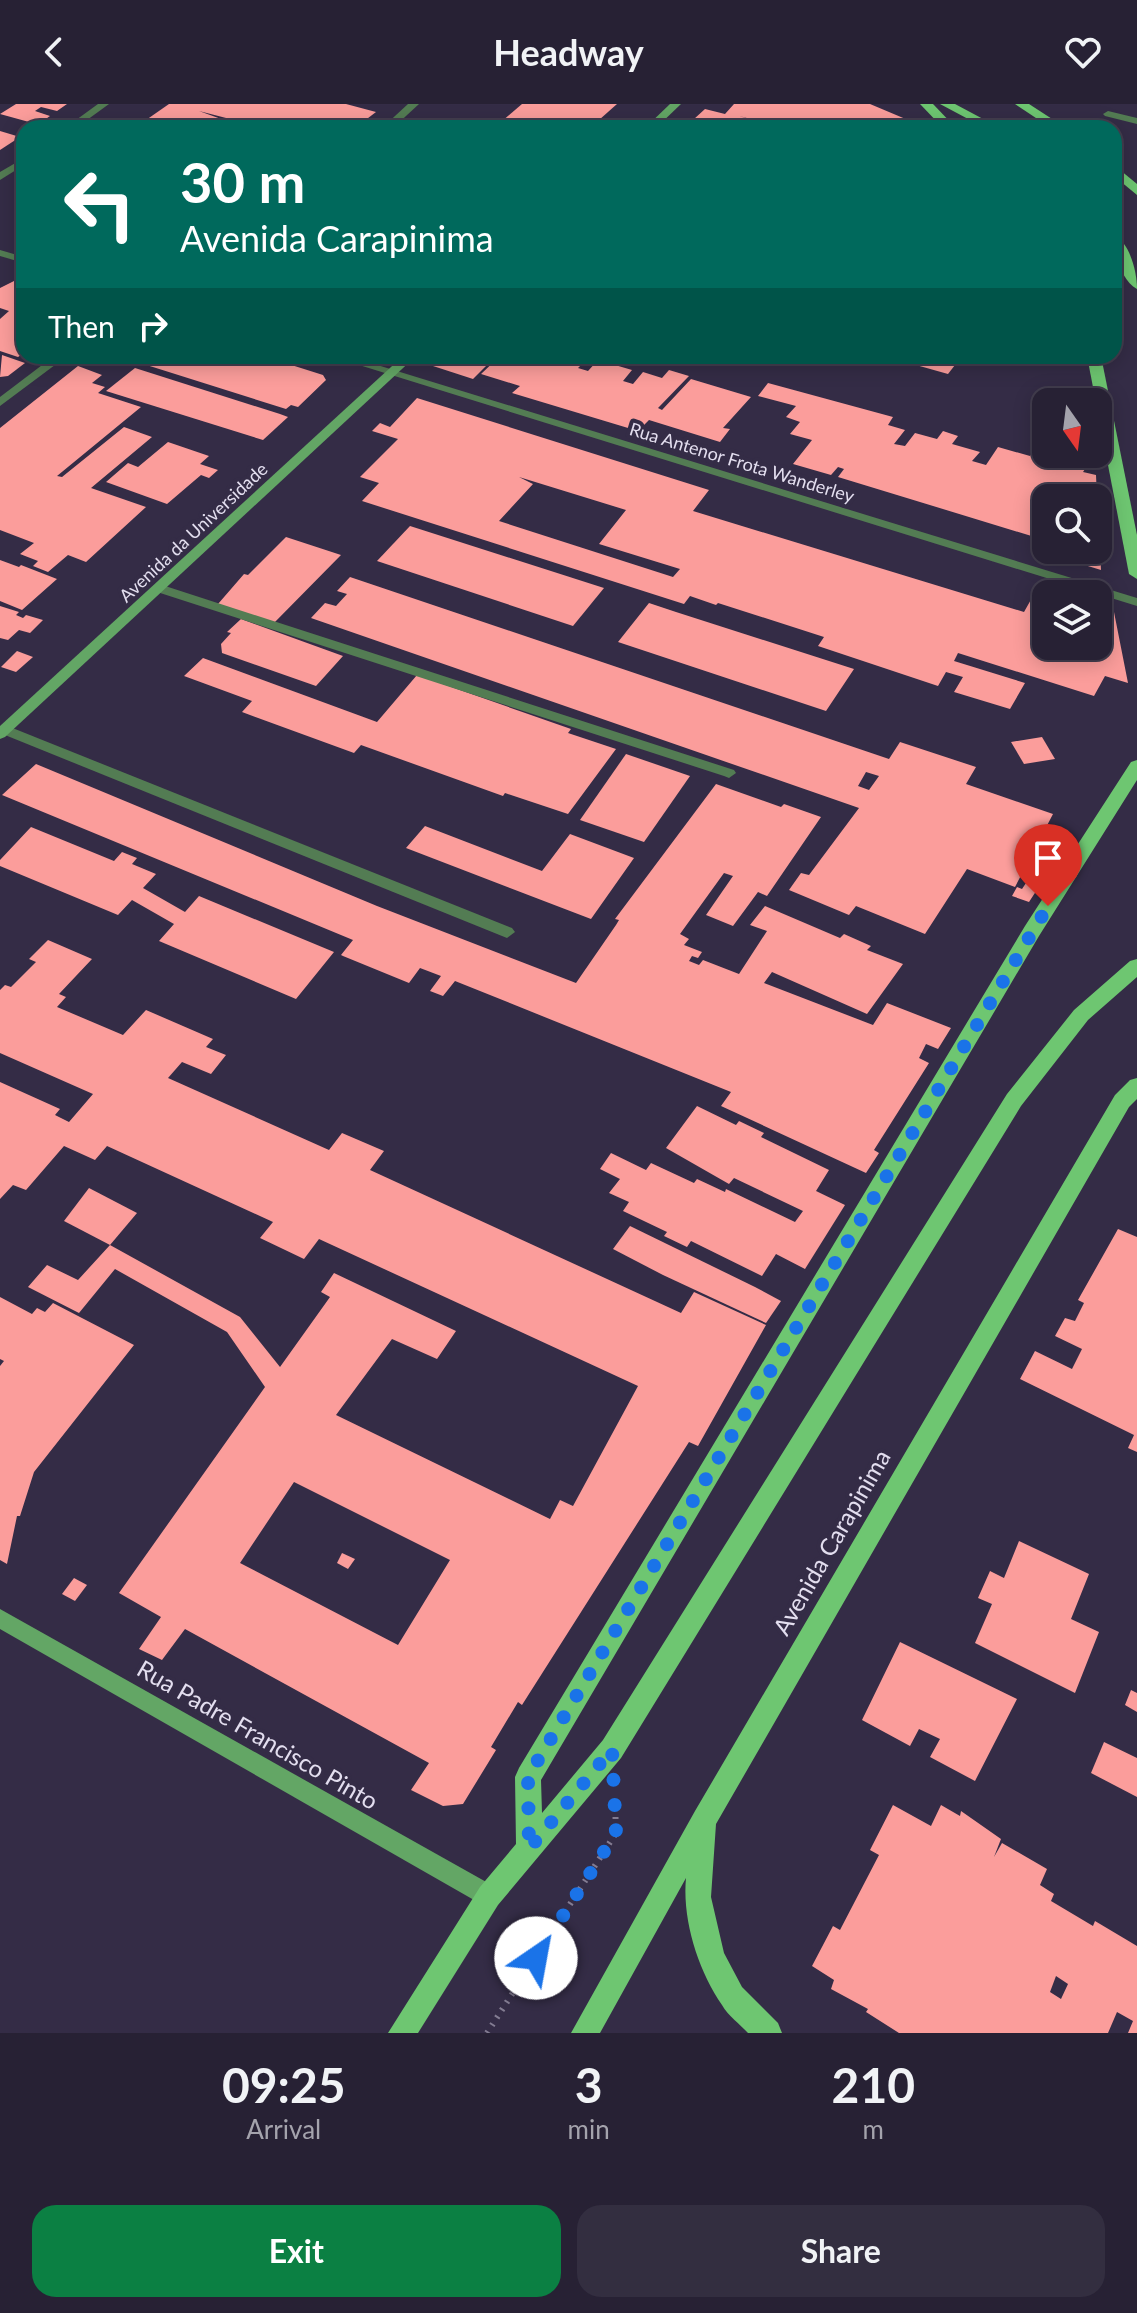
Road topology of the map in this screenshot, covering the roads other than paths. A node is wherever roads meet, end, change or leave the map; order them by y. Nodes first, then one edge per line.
1 (104, 104) edge
2 (414, 104) edge
3 (676, 104) edge
4 (926, 104) edge
5 (946, 104) edge
6 (1021, 104) edge
7 (1108, 114) dead end
8 (81, 120) edge
9 (396, 120) edge
10 (659, 120) edge
11 (942, 120) edge
12 (978, 120) edge
13 (1047, 120) edge
14 (1137, 121) edge
15 (1122, 177) edge
16 (1137, 191) edge
17 (1122, 255) edge
18 (1137, 285) edge
19 (51, 364) edge
20 (362, 364) edge
21 (402, 364) edge
22 (1096, 364) edge
23 (392, 373) junction
24 (0, 403) edge
25 (1137, 574) edge
26 (159, 588) junction
27 (1137, 602) edge
28 (2, 731) edge
29 (1137, 766) edge
30 (729, 773) dead end
31 (507, 932) dead end
32 (1137, 966) edge
33 (1132, 1094) edge
34 (0, 1618) edge
35 (704, 1820) junction
36 (529, 1849) junction
37 (489, 1896) junction
38 (402, 2033) edge
39 (585, 2033) edge
40 (768, 2033) edge

1 - 8 street
2 - 9 street
3 - 10 main road
4 - 11 main road
5 - 12 main road
6 - 13 main road
7 - 14 street
15 - 16 main road
17 - 18 main road
19 - 24 street
20 - 23 street, Rua Antenor Frota Wanderley
21 - 23 main road, Avenida da Universidade
22 - 25 main road
23 - 26 main road, Avenida da Universidade
23 - 27 street, Rua Antenor Frota Wanderley
26 - 28 main road, Avenida da Universidade
26 - 30 street
28 - 31 street
29 - 36 main road
32 - 36 main road
33 - 35 main road, Avenida Carapinima
34 - 37 main road, Rua Padre Francisco Pinto
35 - 39 main road, Avenida Carapinima
35 - 40 main road
36 - 37 main road
37 - 38 main road

